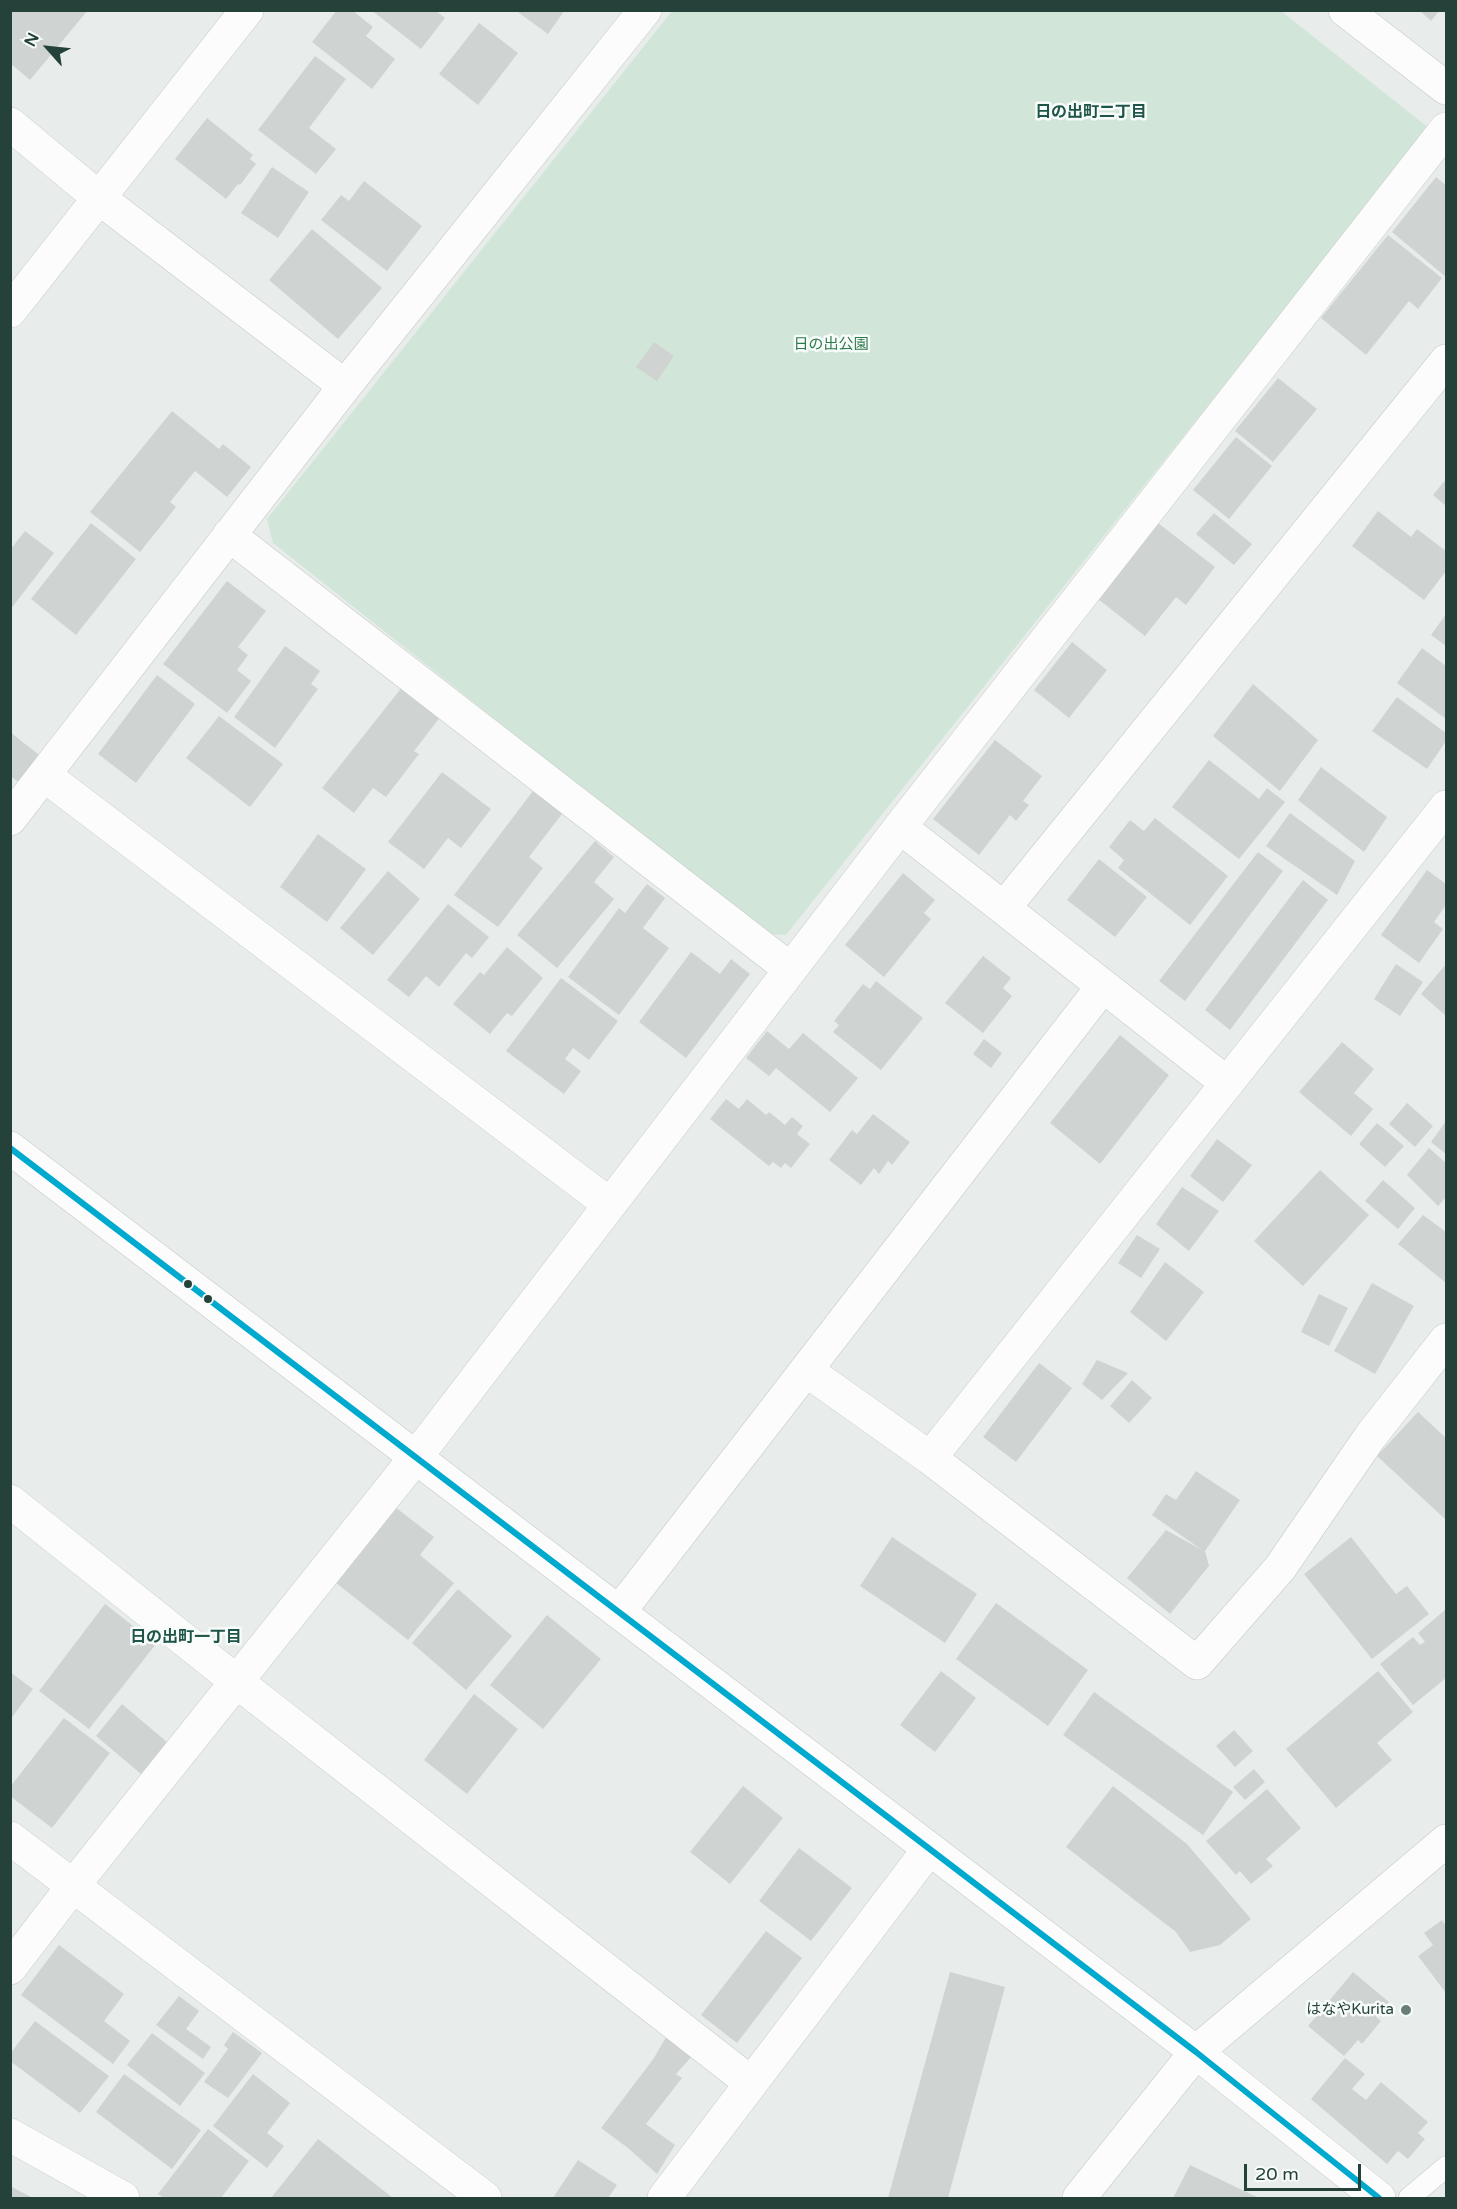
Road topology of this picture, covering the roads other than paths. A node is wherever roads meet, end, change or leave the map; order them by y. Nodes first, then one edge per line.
1 (247, 10) edge
2 (645, 10) edge
3 (1345, 10) edge
4 (1446, 88) edge
5 (10, 124) edge
6 (1446, 129) edge
7 (99, 198) junction
8 (10, 311) edge
9 (1446, 361) edge
10 (345, 386) junction
11 (229, 536) junction
12 (44, 775) junction
13 (1446, 807) edge
14 (10, 819) edge
15 (900, 827) junction
16 (1004, 908) junction
17 (790, 969) junction
18 (1103, 986) junction
19 (1227, 1083) junction
20 (10, 1148) edge
21 (609, 1204) junction
22 (1446, 1340) edge
23 (806, 1370) junction
24 (416, 1457) junction
25 (930, 1458) junction
26 (10, 1501) edge
27 (619, 1612) junction
28 (236, 1681) junction
29 (10, 1838) edge
30 (1446, 1841) edge
31 (929, 1849) junction
32 (73, 1886) junction
33 (10, 1968) edge
34 (1196, 2052) junction
35 (751, 2083) junction
36 (10, 2136) edge
37 (1446, 2168) edge
38 (123, 2199) edge
39 (485, 2199) edge
40 (664, 2199) edge
41 (1079, 2199) edge
42 (1379, 2199) edge
43 (1410, 2199) edge

1 - 7 street
2 - 10 street
3 - 4 street
5 - 7 street
6 - 15 street
7 - 8 street
7 - 10 street
9 - 16 street
10 - 11 street
11 - 12 street
11 - 17 street
12 - 14 street
12 - 21 street
13 - 19 street
15 - 16 street
15 - 17 street
16 - 18 street
17 - 21 street
18 - 19 street
18 - 23 street
19 - 25 street
20 - 24 street
21 - 24 street
22 - 25 street
23 - 25 street
23 - 27 street
24 - 27 street
24 - 28 street
26 - 28 street
27 - 31 street
28 - 32 street
28 - 35 street
29 - 32 street
30 - 34 street
31 - 34 street
31 - 35 street
32 - 33 street
32 - 39 street
34 - 41 street
34 - 42 street
35 - 40 street
36 - 38 street
37 - 43 lane

